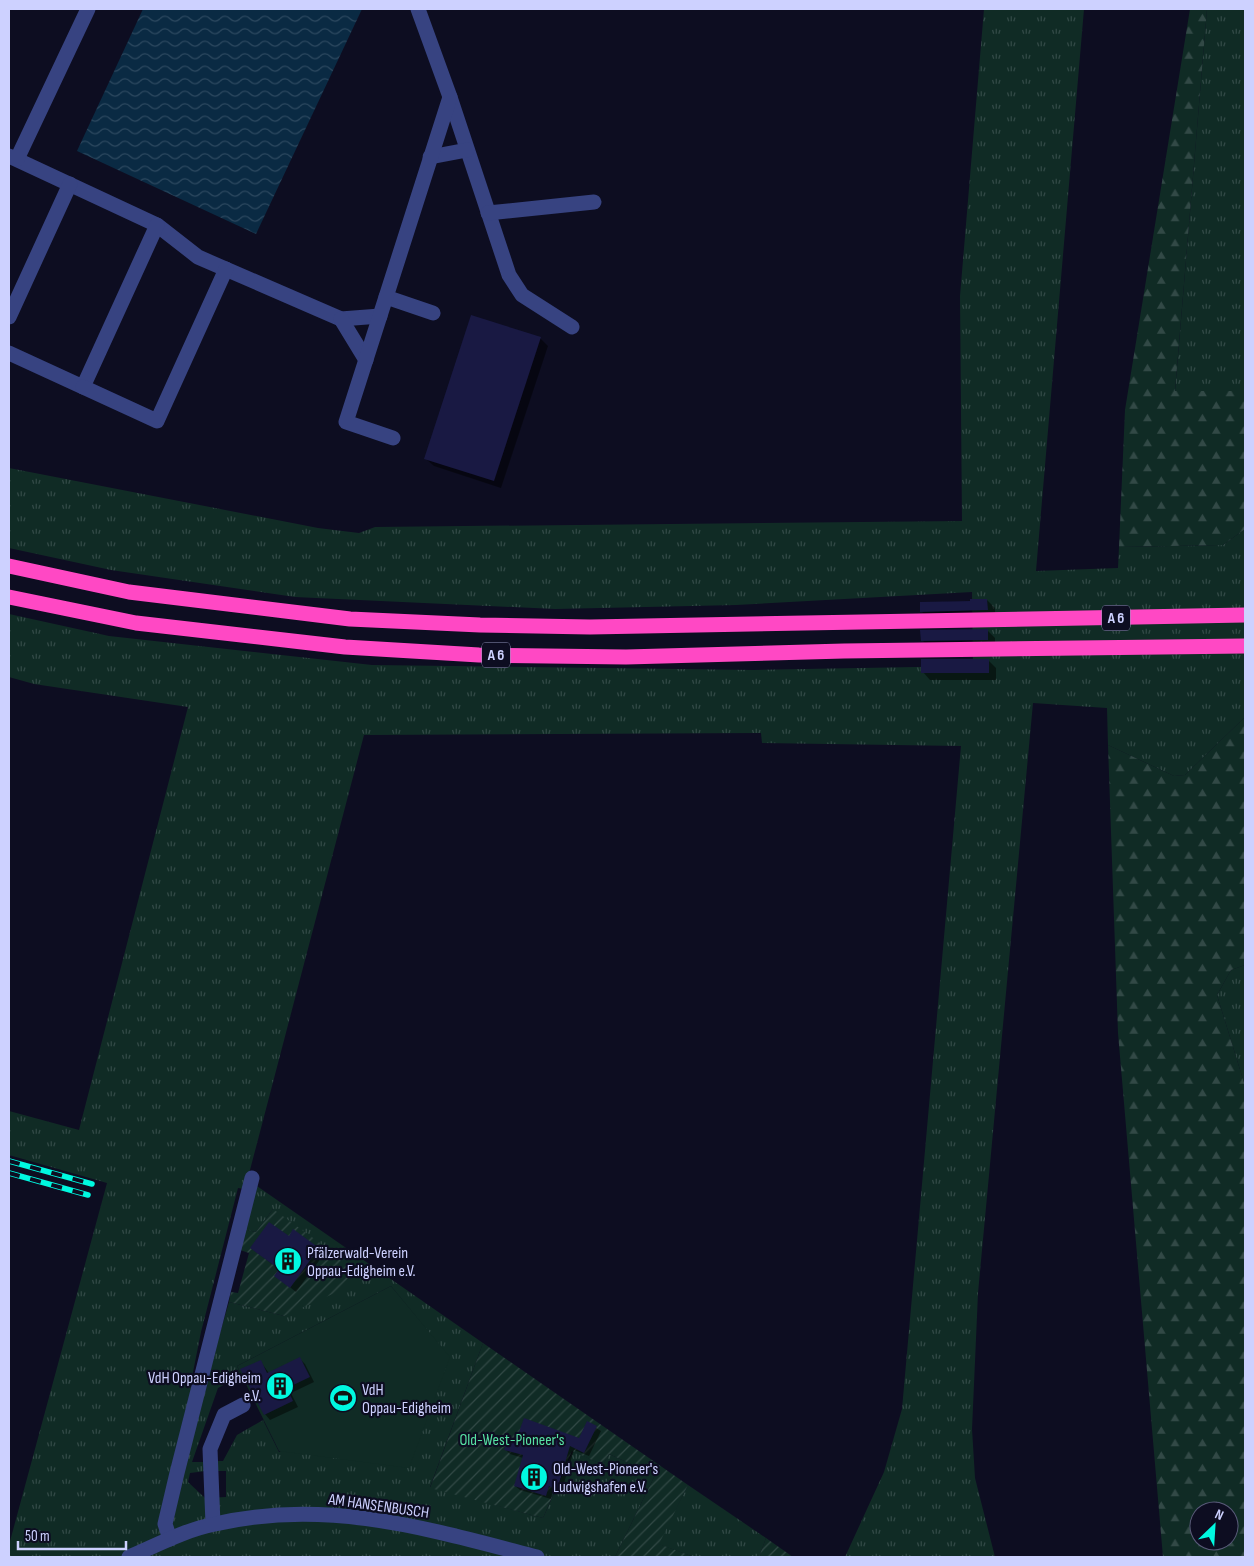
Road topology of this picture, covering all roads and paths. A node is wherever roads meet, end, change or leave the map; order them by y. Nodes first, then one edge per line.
1 (88, 9) edge
2 (418, 9) edge
3 (450, 97) junction
4 (467, 150) junction
5 (13, 157) edge
6 (430, 157) junction
7 (70, 184) junction
8 (594, 202) dead end
9 (488, 213) junction
10 (158, 225) junction
11 (226, 269) junction
12 (386, 297) junction
13 (434, 313) dead end
14 (380, 316) junction
15 (9, 317) edge
16 (341, 319) junction
17 (572, 327) dead end
18 (9, 353) edge
19 (366, 360) junction
20 (84, 387) junction
21 (393, 438) dead end
22 (9, 566) edge
23 (9, 597) edge
24 (1245, 616) edge
25 (1245, 646) edge
26 (252, 1178) dead end
27 (244, 1405) dead end
28 (213, 1524) junction
29 (170, 1539) junction
30 (130, 1557) edge
31 (537, 1557) edge

1 - 5 street
2 - 3 street
3 - 4 street
3 - 6 street
4 - 6 street
4 - 9 street
5 - 7 street
6 - 12 street
7 - 10 street
7 - 15 street
8 - 9 street
9 - 17 street
10 - 11 street
10 - 20 street
11 - 16 street
11 - 20 street
12 - 13 street
12 - 14 street
14 - 16 street
14 - 19 street
16 - 19 street
18 - 20 street
19 - 21 street
22 - 24 highway, A 6
23 - 25 highway, A 6
26 - 29 street
27 - 28 street
28 - 29 street, AM HANSENBUSCH
28 - 31 street, AM HANSENBUSCH
29 - 30 street, AM HANSENBUSCH

